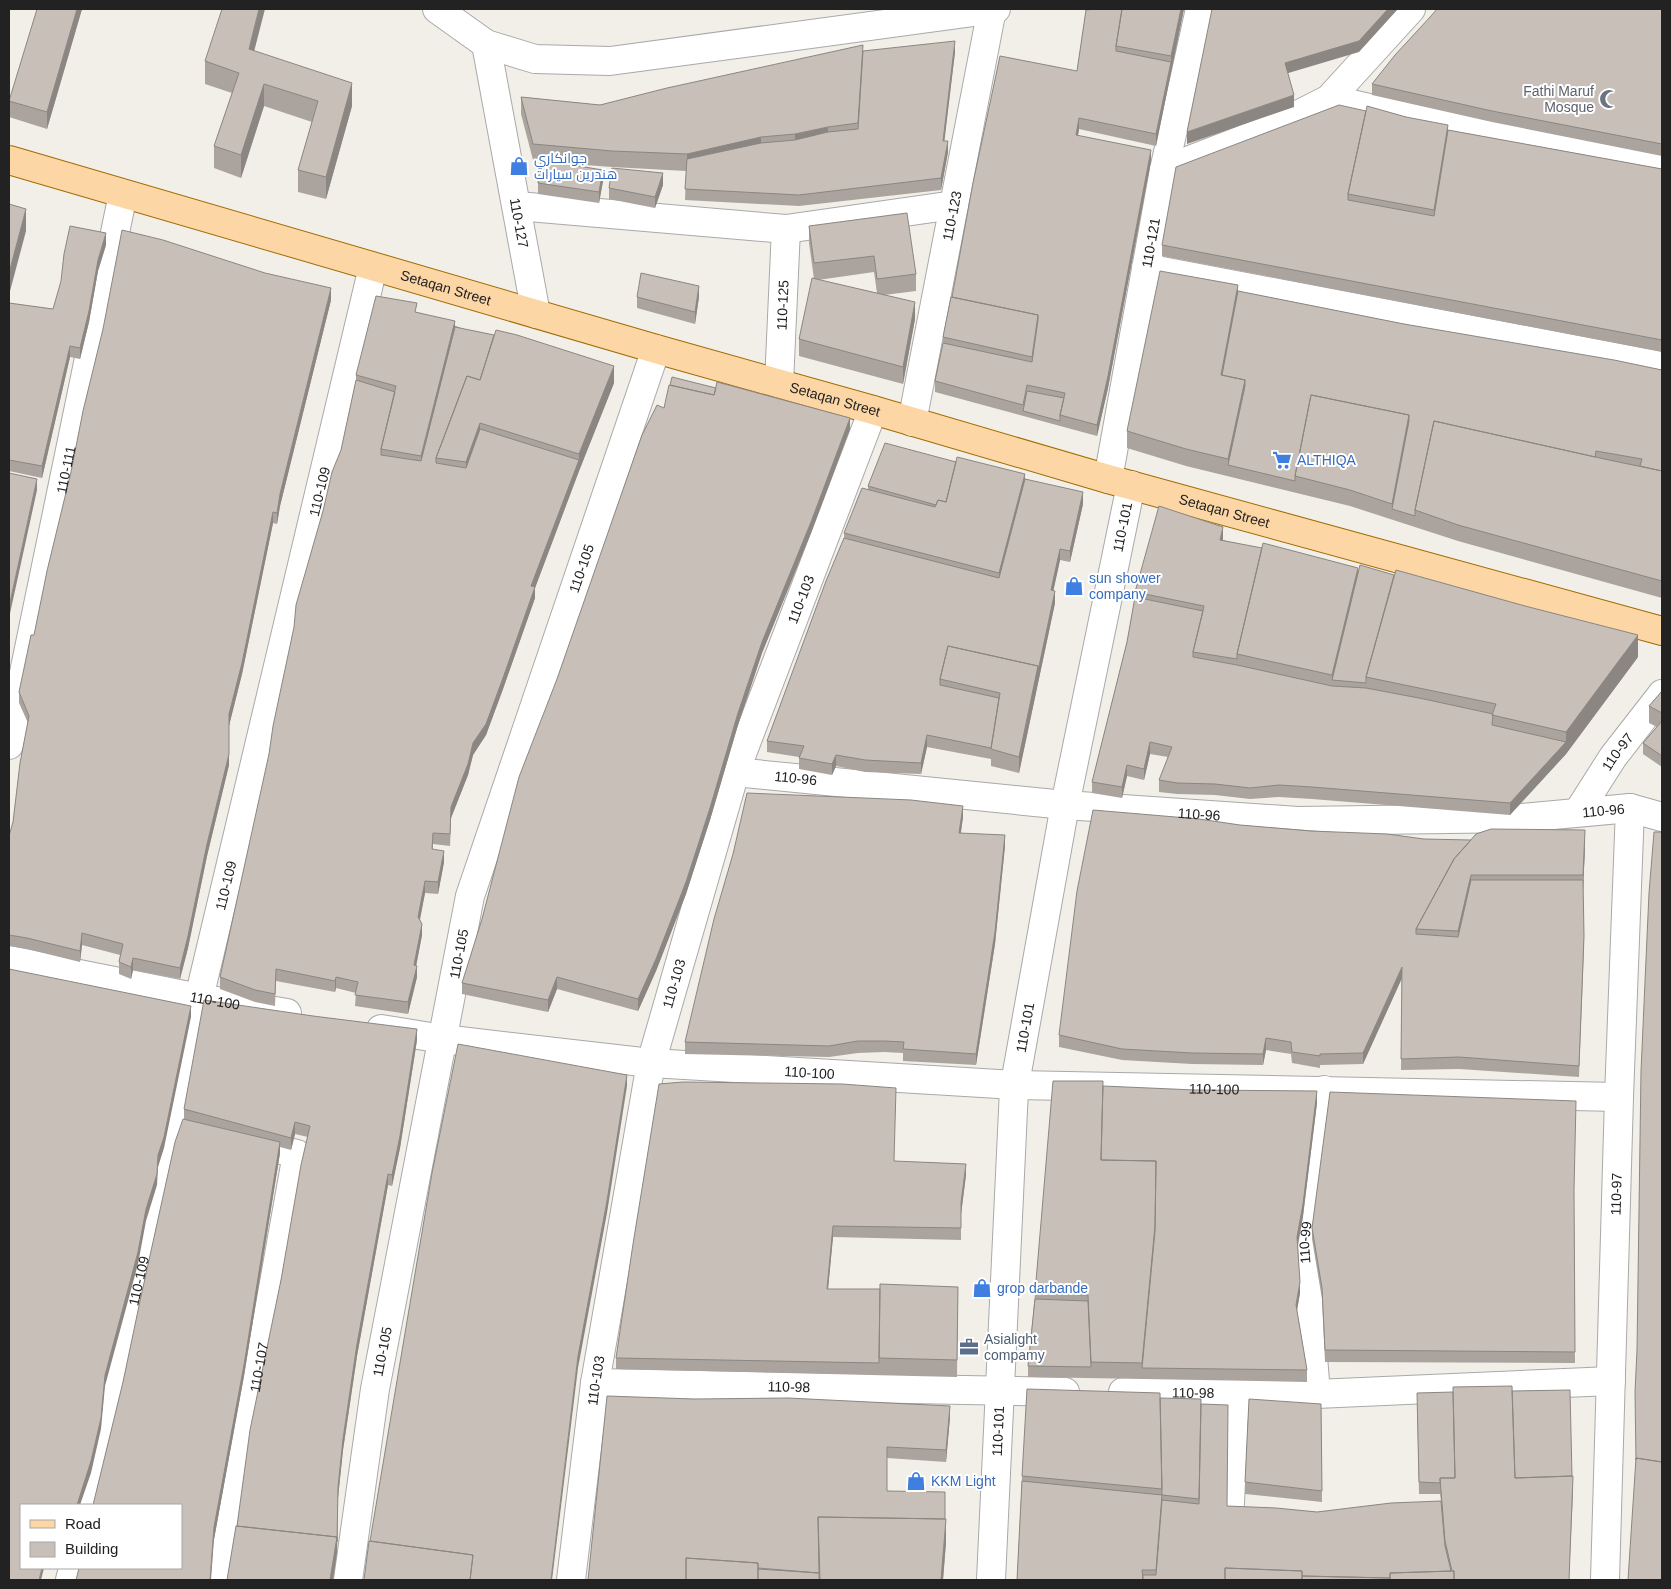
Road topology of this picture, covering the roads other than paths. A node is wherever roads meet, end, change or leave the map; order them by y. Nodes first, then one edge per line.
1 (437, 9) edge
2 (994, 9) edge
3 (1200, 9) edge
4 (1411, 9) edge
5 (486, 44) junction
6 (1329, 99) junction
7 (9, 160) edge
8 (1662, 167) edge
9 (1164, 170) junction
10 (122, 194) junction
11 (954, 205) junction
12 (517, 206) junction
13 (786, 229) junction
14 (373, 267) junction
15 (1146, 268) junction
16 (536, 314) junction
17 (656, 349) junction
18 (1662, 366) edge
19 (779, 383) junction
20 (873, 410) junction
21 (912, 422) junction
22 (1120, 482) junction
23 (1662, 631) edge
24 (1662, 694) edge
25 (9, 745) edge
26 (735, 772) junction
27 (1064, 805) junction
28 (1630, 808) junction
29 (1578, 812) junction
30 (1662, 817) edge
31 (9, 960) edge
32 (199, 998) junction
33 (316, 1018) edge
34 (355, 1024) edge
35 (443, 1039) junction
36 (650, 1063) junction
37 (1015, 1085) junction
38 (1324, 1090) junction
39 (1619, 1097) junction
40 (176, 1124) junction
41 (1611, 1381) junction
42 (595, 1383) junction
43 (999, 1391) junction
44 (1234, 1394) junction
45 (1316, 1394) junction
46 (1230, 1503) dead end
47 (88, 1504) edge
48 (221, 1580) edge
49 (348, 1580) edge
50 (571, 1580) edge
51 (991, 1580) edge
52 (1605, 1580) edge

1 - 5 street
2 - 5 street
2 - 11 street, 110-123
3 - 9 street, 110-121
4 - 6 street
5 - 12 street, 110-127
6 - 8 street
6 - 9 street
7 - 10 main road, Setaqan Street
9 - 15 street, 110-121
10 - 14 main road, Setaqan Street
10 - 25 street, 110-111
11 - 13 street
11 - 21 street, 110-123
12 - 13 street
12 - 16 street, 110-127
13 - 19 street, 110-125
14 - 16 main road, Setaqan Street
14 - 32 street, 110-109
15 - 18 street
15 - 22 street, 110-121
16 - 17 main road, Setaqan Street
17 - 19 main road, Setaqan Street
17 - 35 street, 110-105
19 - 20 main road, Setaqan Street
20 - 21 main road, Setaqan Street
20 - 26 street, 110-103
21 - 22 main road, Setaqan Street
22 - 23 main road, Setaqan Street
22 - 27 street, 110-101
24 - 29 street, 110-97
26 - 27 street, 110-96
26 - 36 street, 110-103
27 - 29 street, 110-96
27 - 37 street, 110-101
28 - 29 street, 110-96
28 - 30 street, 110-96
28 - 39 street, 110-97
31 - 32 street, 110-100
32 - 33 street, 110-100
32 - 40 street, 110-109
34 - 35 street, 110-100
35 - 36 street, 110-100
35 - 49 street, 110-105
36 - 37 street, 110-100
36 - 42 street, 110-103
37 - 38 street, 110-100
37 - 43 street, 110-101
38 - 39 street, 110-100
38 - 45 street, 110-99
39 - 41 street, 110-97
40 - 47 street, 110-109
40 - 48 street, 110-107
41 - 45 street, 110-98
41 - 52 street, 110-97
42 - 43 street, 110-98
42 - 50 street, 110-103
43 - 44 street, 110-98
43 - 51 street, 110-101
44 - 45 street, 110-98
44 - 46 street

